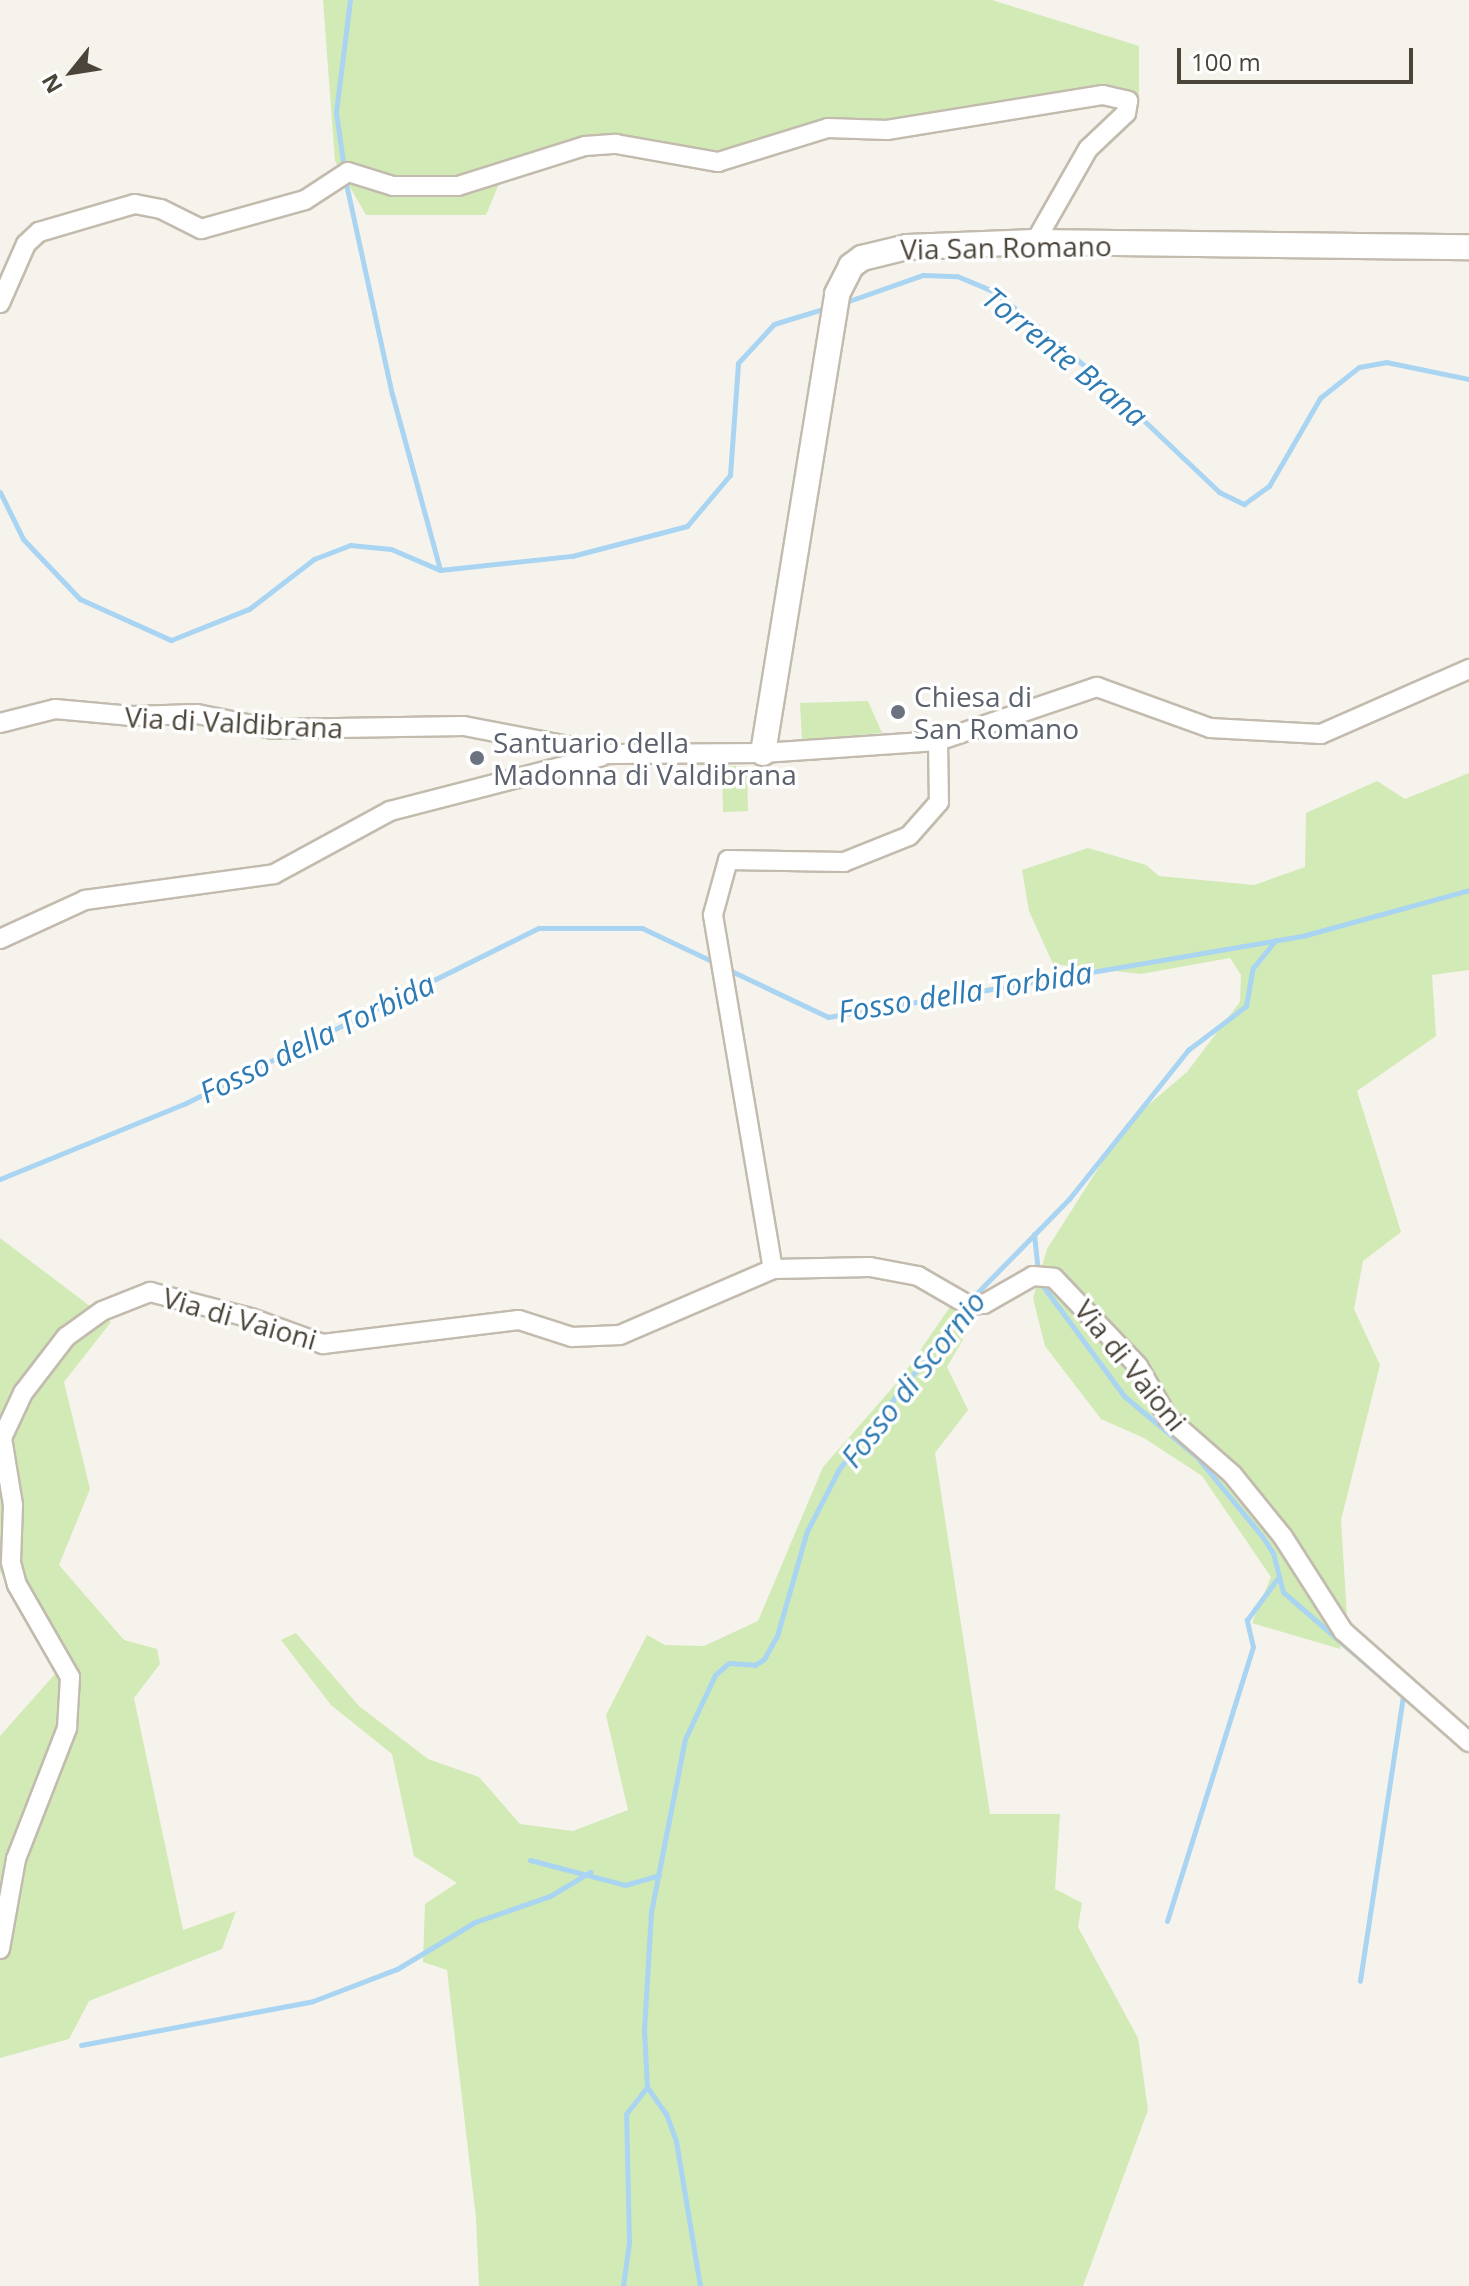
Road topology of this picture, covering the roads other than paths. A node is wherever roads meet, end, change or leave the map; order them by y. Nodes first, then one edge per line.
1 (1035, 242) junction
2 (1469, 247) edge
3 (0, 303) edge
4 (1469, 669) edge
5 (0, 723) edge
6 (938, 741) junction
7 (763, 753) junction
8 (610, 754) junction
9 (0, 939) edge
10 (773, 1269) junction
11 (1469, 1742) edge
12 (0, 1949) edge

1 - 2 street, Via San Romano
1 - 3 street
1 - 7 street, Via San Romano
4 - 6 street, Via di Valdibrana
5 - 8 street, Via di Valdibrana
6 - 7 street, Via di Valdibrana
6 - 10 street
7 - 8 street, Via di Valdibrana
8 - 9 street, Via di Valdibrana
10 - 11 street, Via di Vaioni
10 - 12 street, Via di Vaioni

